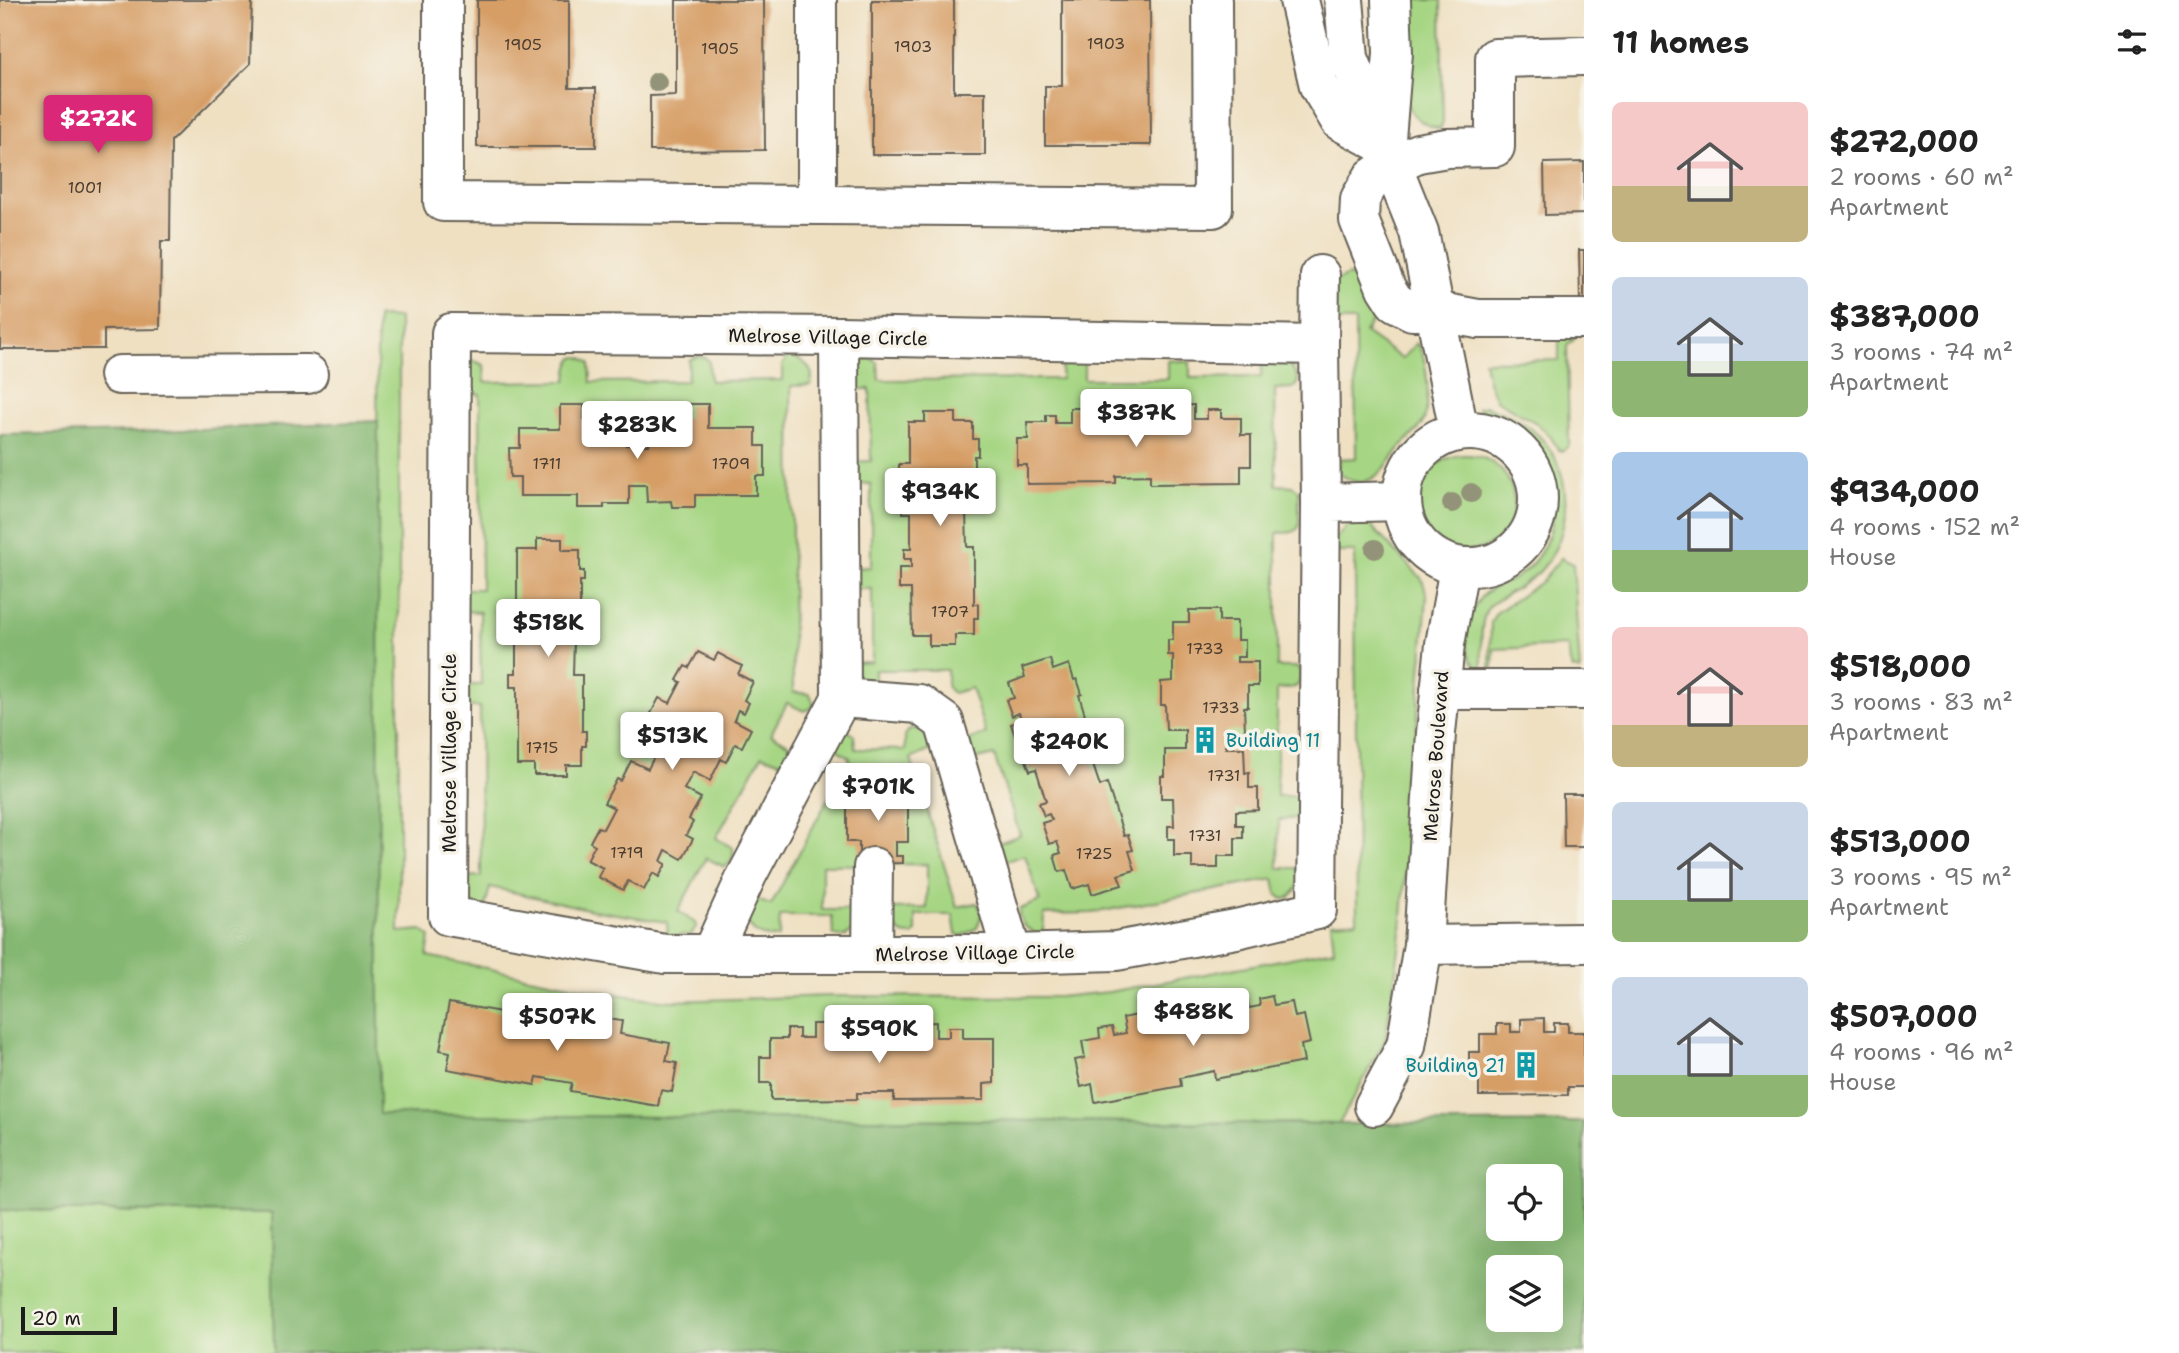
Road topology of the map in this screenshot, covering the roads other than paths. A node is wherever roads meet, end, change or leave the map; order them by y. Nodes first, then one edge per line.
1 (443, 0) edge
2 (817, 0) edge
3 (1212, 0) edge
4 (1299, 0) edge
5 (1322, 0) edge
6 (1344, 0) edge
7 (1391, 0) edge
8 (1584, 56) edge
9 (1389, 155) junction
10 (817, 205) junction
11 (1320, 275) dead end
12 (1434, 311) junction
13 (1584, 319) edge
14 (839, 337) junction
15 (1319, 345) junction
16 (308, 374) dead end
17 (119, 375) dead end
18 (1460, 431) junction
19 (1401, 501) junction
20 (1321, 503) junction
21 (1460, 568) junction
22 (1440, 690) junction
23 (1584, 690) edge
24 (841, 698) junction
25 (873, 867) dead end
26 (1584, 943) edge
27 (1423, 945) junction
28 (711, 954) junction
29 (872, 954) junction
30 (1012, 954) junction
31 (1374, 1105) dead end

1 - 10 lane
2 - 10 lane
3 - 10 lane
4 - 9 lane
5 - 9 lane
6 - 9 lane
7 - 9 lane
8 - 9 lane
9 - 12 lane
9 - 12 lane
11 - 15 lane
12 - 13 lane
12 - 18 lane
14 - 15 lane, Melrose Village Circle
14 - 24 lane
14 - 28 lane, Melrose Village Circle
15 - 20 lane, Melrose Village Circle
16 - 17 lane
18 - 19 lane
18 - 21 lane
19 - 20 lane
19 - 21 lane
20 - 30 lane, Melrose Village Circle
21 - 22 lane, Melrose Boulevard
22 - 23 lane
22 - 27 lane, Melrose Boulevard
24 - 28 lane
24 - 30 lane
25 - 29 lane
26 - 27 lane
27 - 31 lane, Melrose Boulevard
28 - 29 lane, Melrose Village Circle
29 - 30 lane, Melrose Village Circle

